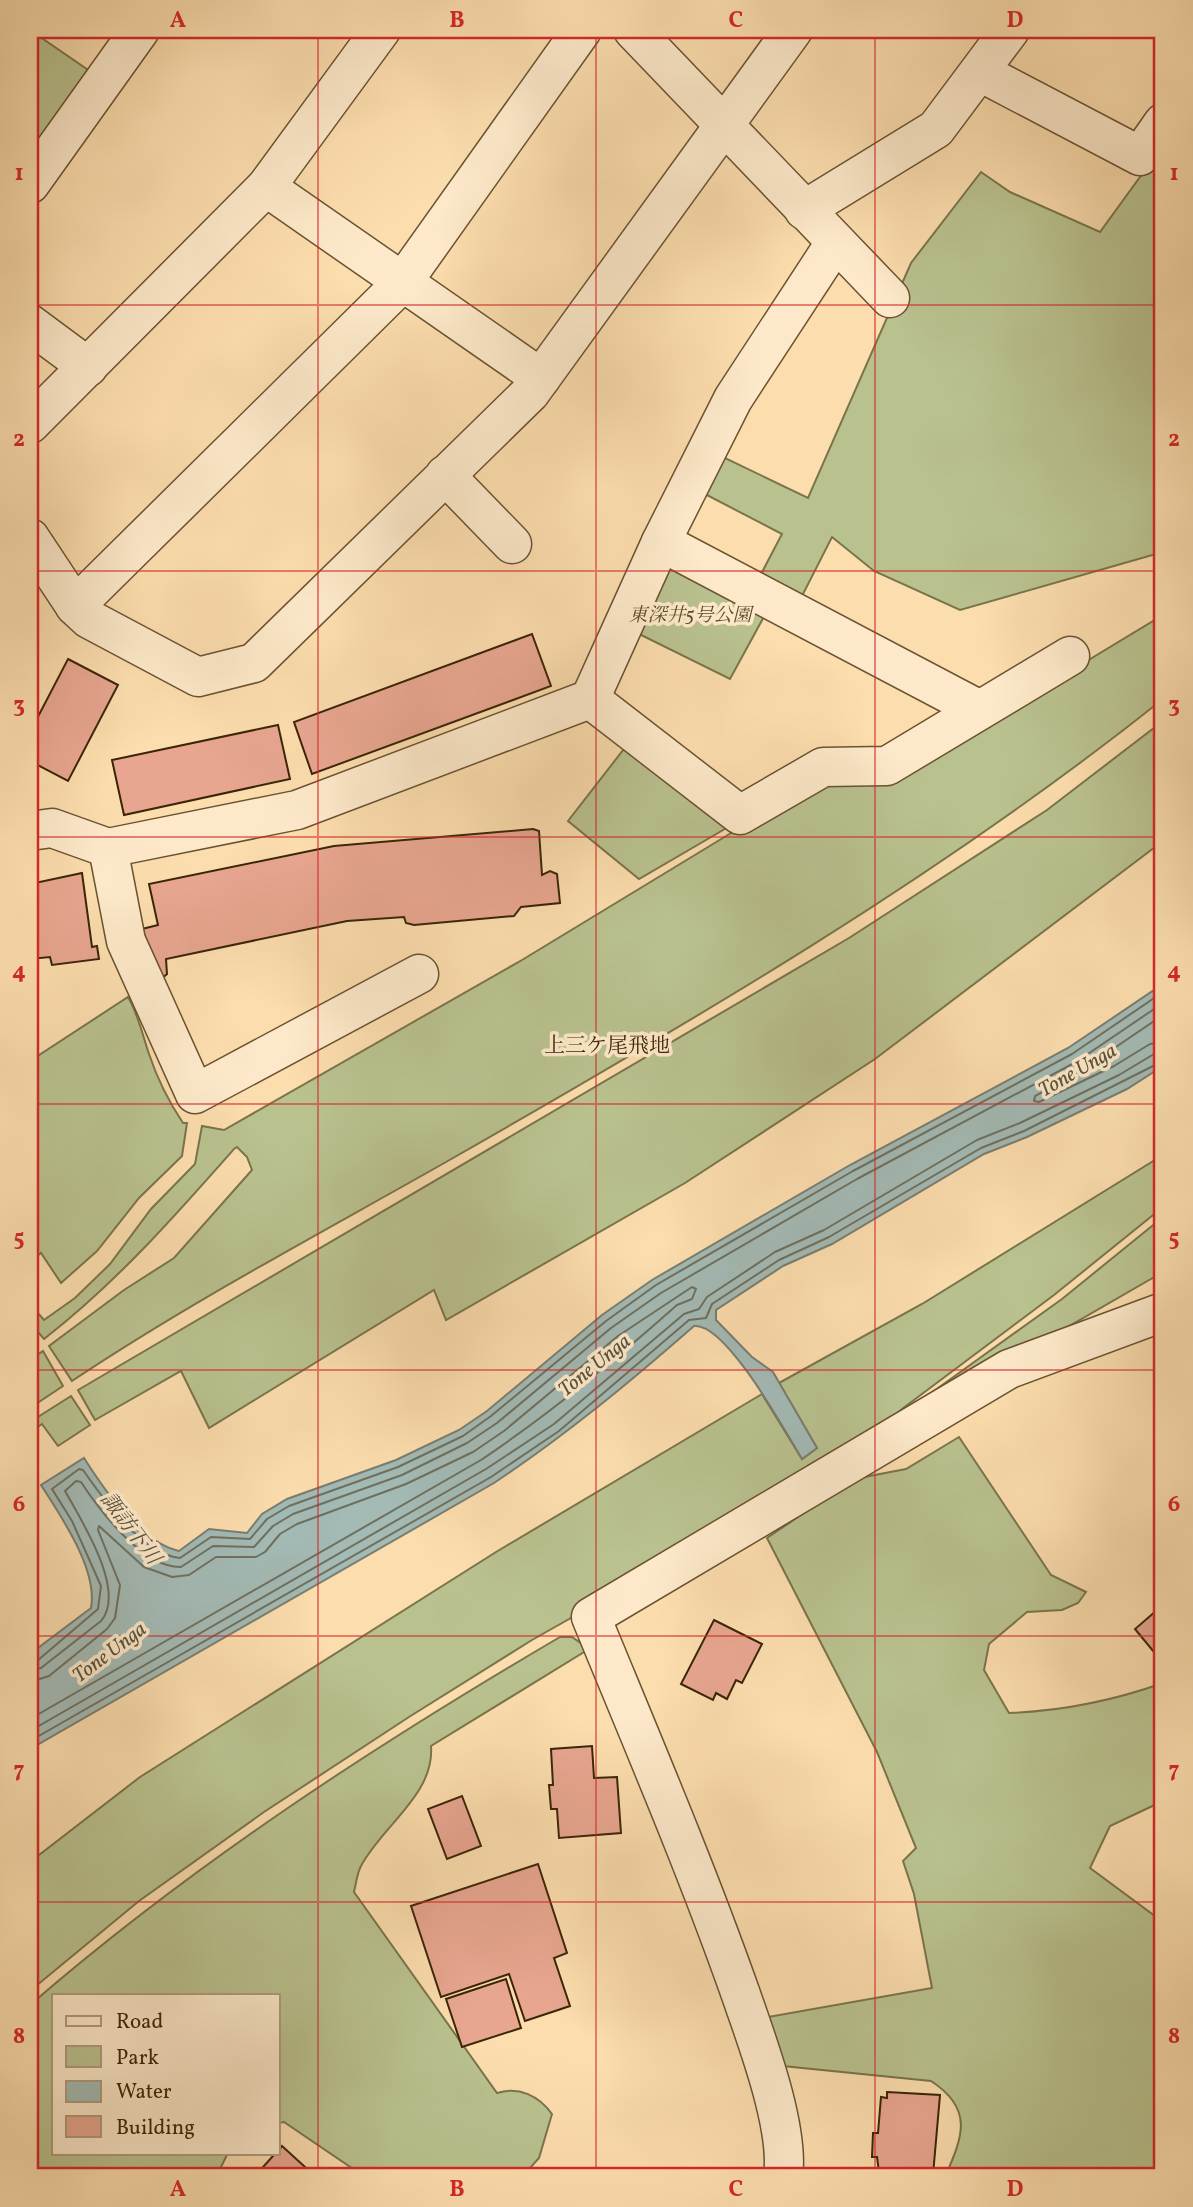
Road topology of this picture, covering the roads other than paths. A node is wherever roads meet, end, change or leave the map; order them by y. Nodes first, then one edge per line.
1 (141, 30) edge
2 (381, 30) edge
3 (582, 30) edge
4 (633, 30) edge
5 (793, 30) edge
6 (1010, 30) edge
7 (980, 72) junction
8 (1163, 123) edge
9 (724, 127) junction
10 (30, 184) edge
11 (266, 187) junction
12 (804, 209) junction
13 (835, 243) junction
14 (402, 283) junction
15 (890, 298) dead end
16 (30, 324) edge
17 (88, 367) junction
18 (541, 378) junction
19 (30, 424) edge
20 (445, 475) junction
21 (30, 538) edge
22 (661, 542) junction
23 (512, 544) dead end
24 (75, 606) junction
25 (1070, 656) dead end
26 (590, 699) junction
27 (978, 709) junction
28 (30, 831) edge
29 (108, 848) junction
30 (419, 974) dead end
31 (1163, 1312) edge
32 (783, 2177) edge

1 - 10 street
2 - 11 street
3 - 14 street
4 - 9 street
5 - 9 street
6 - 7 street
7 - 8 street
7 - 12 street
9 - 12 street
9 - 18 street
11 - 14 street
11 - 17 street
12 - 13 street
13 - 15 street
13 - 22 street
14 - 18 street
14 - 24 street
16 - 17 street
17 - 19 street
18 - 20 street
20 - 23 street
20 - 24 street
21 - 24 street
22 - 26 street
22 - 27 street
25 - 27 street
26 - 27 street
26 - 29 street
28 - 29 street
29 - 30 street
31 - 32 street

